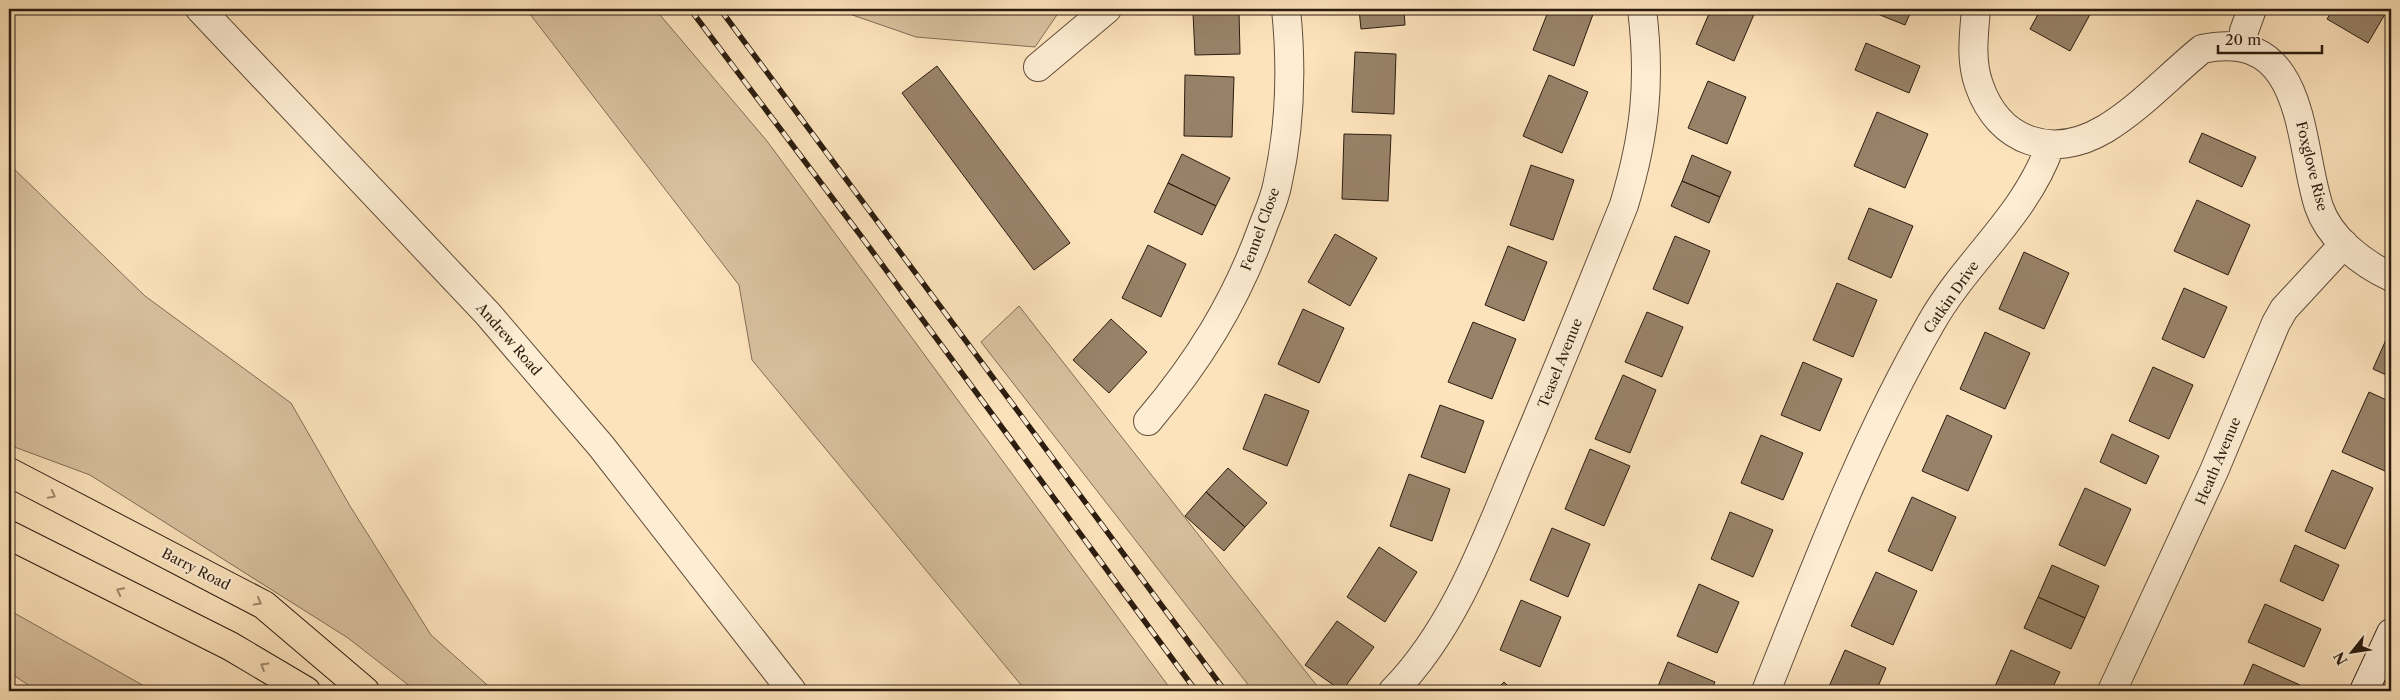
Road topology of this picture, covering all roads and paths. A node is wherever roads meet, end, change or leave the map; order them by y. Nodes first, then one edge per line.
1 (200, 9) edge
2 (970, 9) edge
3 (1019, 9) edge
4 (1107, 9) edge
5 (1286, 9) edge
6 (1642, 9) edge
7 (1976, 9) edge
8 (2252, 9) edge
9 (2243, 47) junction
10 (1038, 67) dead end
11 (2050, 146) junction
12 (2344, 244) junction
13 (2391, 277) edge
14 (1148, 420) dead end
15 (9, 472) edge
16 (9, 534) edge
17 (2391, 632) edge
18 (306, 691) edge
19 (366, 691) edge
20 (792, 691) edge
21 (1394, 691) edge
22 (1766, 691) edge
23 (2112, 691) edge
24 (2364, 691) edge

1 - 20 street, Andrew Road
2 - 3 path
4 - 10 street
5 - 14 street, Fennel Close
6 - 21 street, Teasel Avenue
7 - 11 street
8 - 9 street
9 - 11 street
9 - 12 street, Foxglove Rise
11 - 22 street, Catkin Drive
12 - 13 street, Foxglove Rise
12 - 23 street, Heath Avenue
15 -> 19 main road, Barry Road
18 -> 16 main road
17 - 24 street

